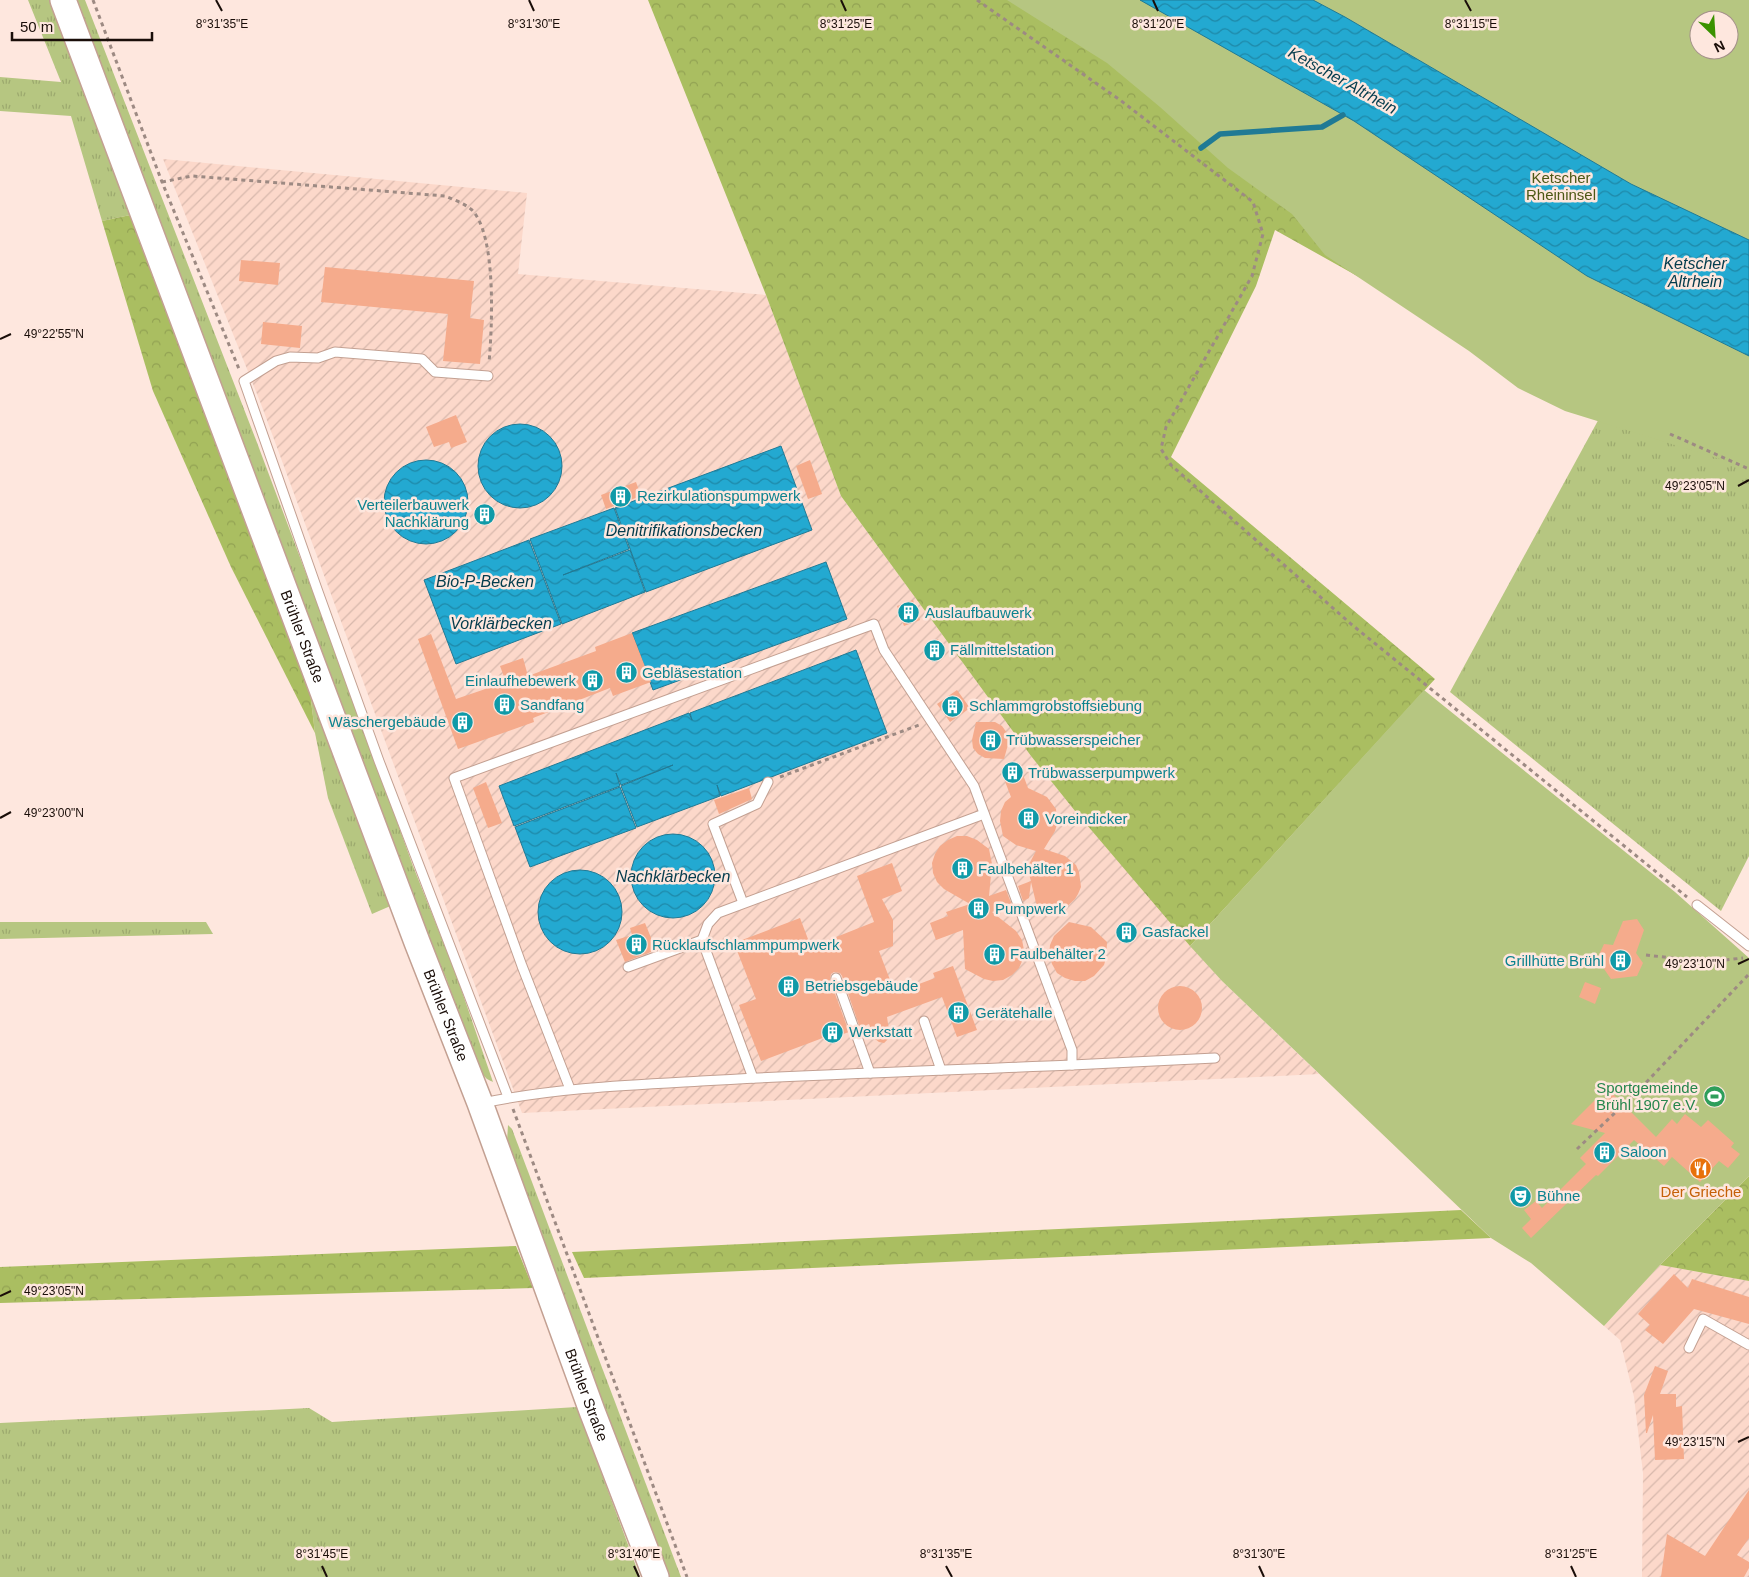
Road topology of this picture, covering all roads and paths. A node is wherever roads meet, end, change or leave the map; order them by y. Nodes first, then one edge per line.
1 (64, 0) edge
2 (93, 0) edge
3 (978, 0) edge
4 (162, 182) junction
5 (488, 376) joint
6 (244, 381) junction
7 (1670, 434) dead end
8 (1749, 469) edge
9 (931, 720) junction
10 (768, 782) joint
11 (984, 814) junction
12 (743, 903) junction
13 (1697, 905) joint
14 (702, 940) junction
15 (1749, 946) edge
16 (1646, 955) dead end
17 (1742, 958) dead end
18 (628, 967) dead end
19 (1749, 974) edge
20 (836, 978) dead end
21 (924, 1021) dead end
22 (1215, 1058) dead end
23 (1072, 1065) junction
24 (941, 1070) junction
25 (870, 1073) junction
26 (753, 1078) junction
27 (570, 1089) junction
28 (508, 1097) junction
29 (480, 1103) junction
30 (1577, 1149) dead end
31 (1749, 1345) edge
32 (1689, 1348) dead end
33 (656, 1577) edge
34 (687, 1577) edge

1 - 29 street, Brühler Straße
2 - 4 path
3 - 13 path
4 - 5 path
4 - 6 path
5 - 6 lane
6 - 28 lane
7 - 8 path
9 - 10 path
9 - 11 lane
9 - 27 lane
10 - 12 lane
11 - 12 lane
11 - 23 lane
12 - 14 lane
13 - 15 lane
14 - 18 lane
14 - 26 lane
16 - 17 path
19 - 30 path
20 - 25 lane
21 - 24 lane
22 - 23 lane
23 - 24 lane
24 - 25 lane
25 - 26 lane
26 - 27 lane
27 - 28 lane
28 - 29 lane
28 - 34 path
29 - 33 street, Brühler Straße
31 - 32 lane

